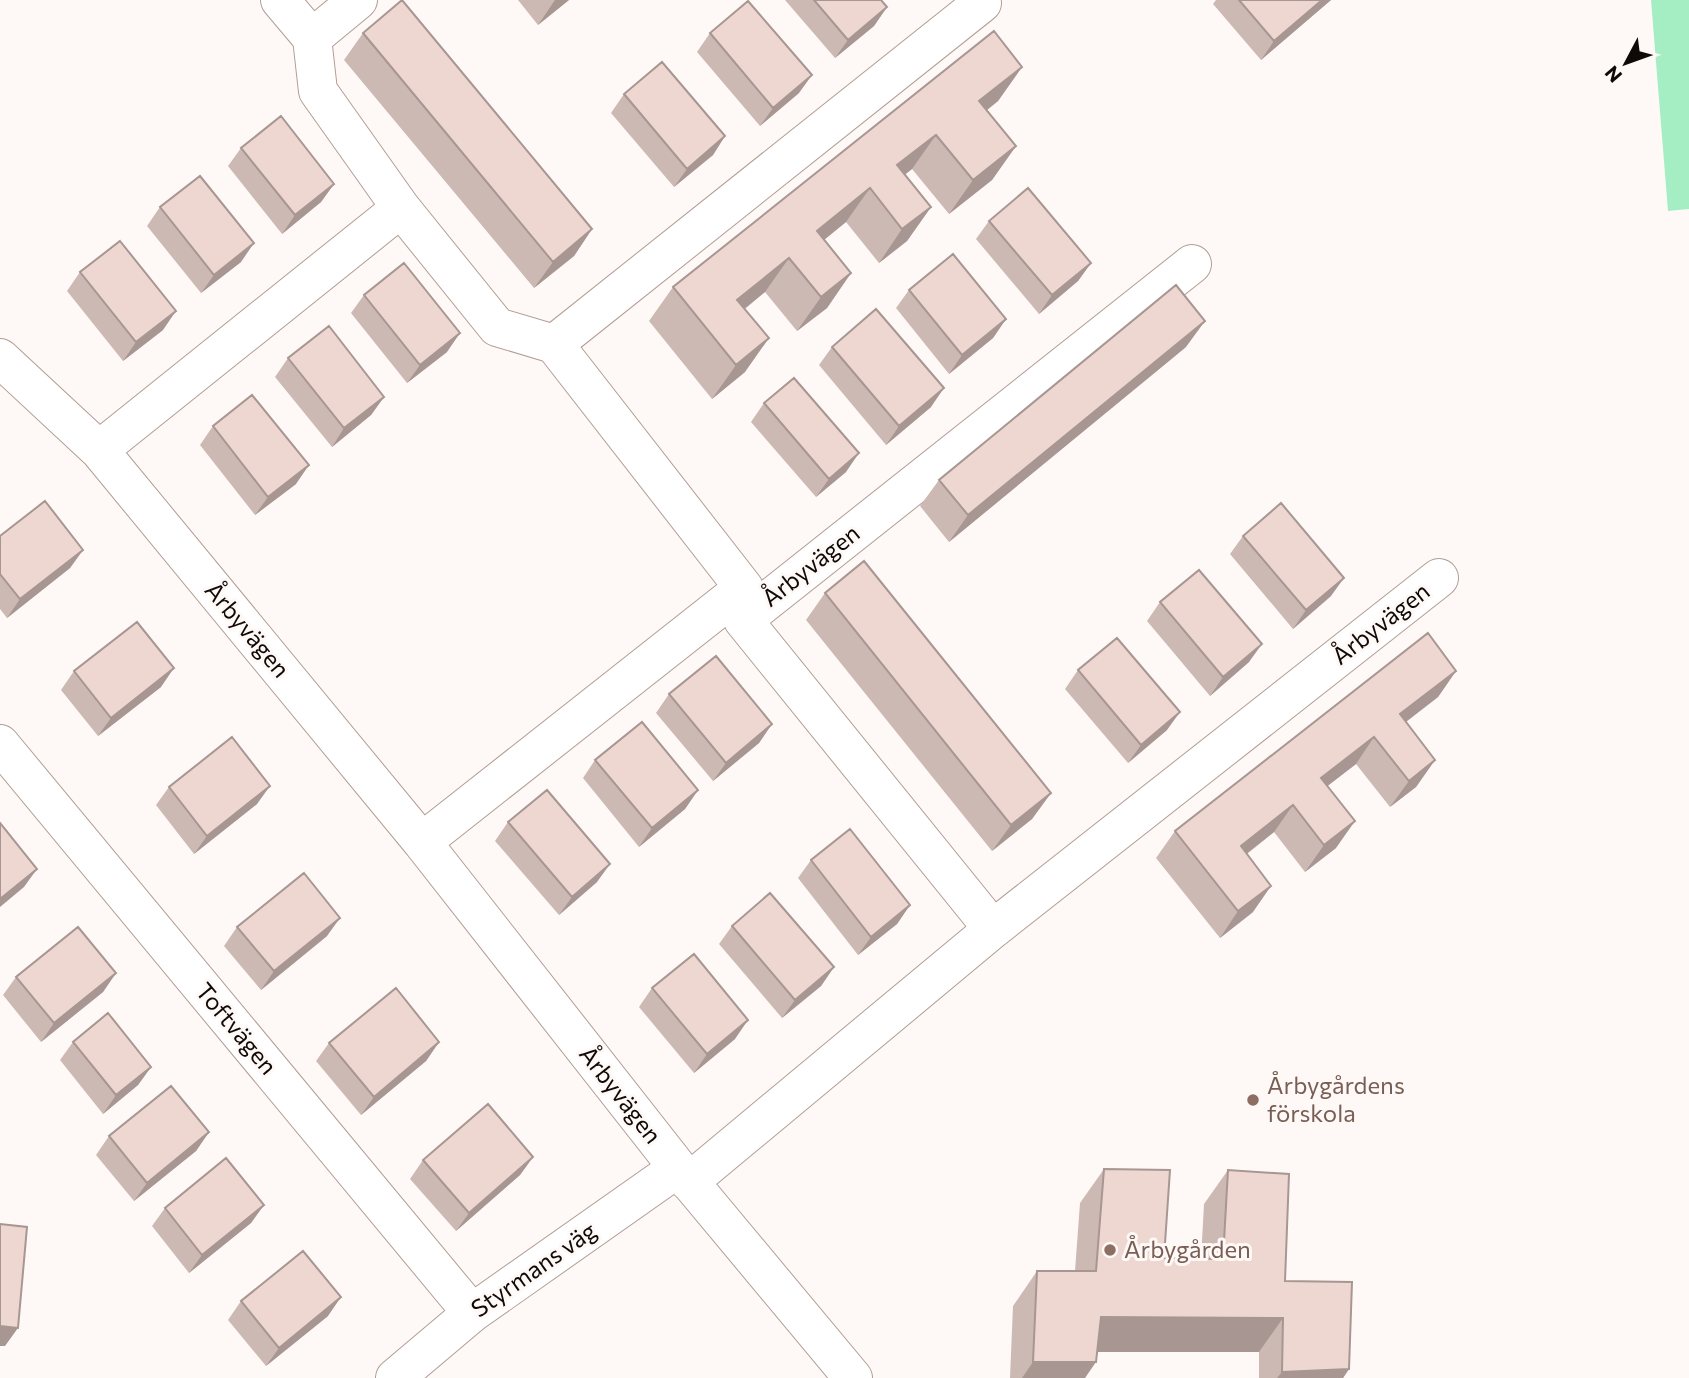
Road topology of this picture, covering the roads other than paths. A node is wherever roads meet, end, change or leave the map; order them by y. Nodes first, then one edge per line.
1 (280, 0) edge
2 (358, 0) edge
3 (982, 3) dead end
4 (312, 38) junction
5 (401, 208) junction
6 (1192, 264) dead end
7 (554, 344) junction
8 (0, 358) edge
9 (99, 450) junction
10 (1439, 578) dead end
11 (743, 604) junction
12 (0, 744) edge
13 (422, 842) junction
14 (993, 929) junction
15 (683, 1175) junction
16 (472, 1313) junction
17 (395, 1378) edge
18 (853, 1378) edge

1 - 4 street
2 - 4 street
3 - 7 street
4 - 5 street
5 - 7 street
5 - 9 street
6 - 11 street, Årbyvägen
7 - 11 street, Årbyvägen
8 - 9 street, Årbyvägen
9 - 13 street, Årbyvägen
10 - 14 street, Årbyvägen
11 - 13 street, Årbyvägen
11 - 14 street, Årbyvägen
12 - 16 street, Toftvägen
13 - 15 street, Årbyvägen
14 - 15 street, Årbyvägen
15 - 16 street, Styrmans väg
15 - 18 street, Årbyvägen
16 - 17 street, Styrmans väg

